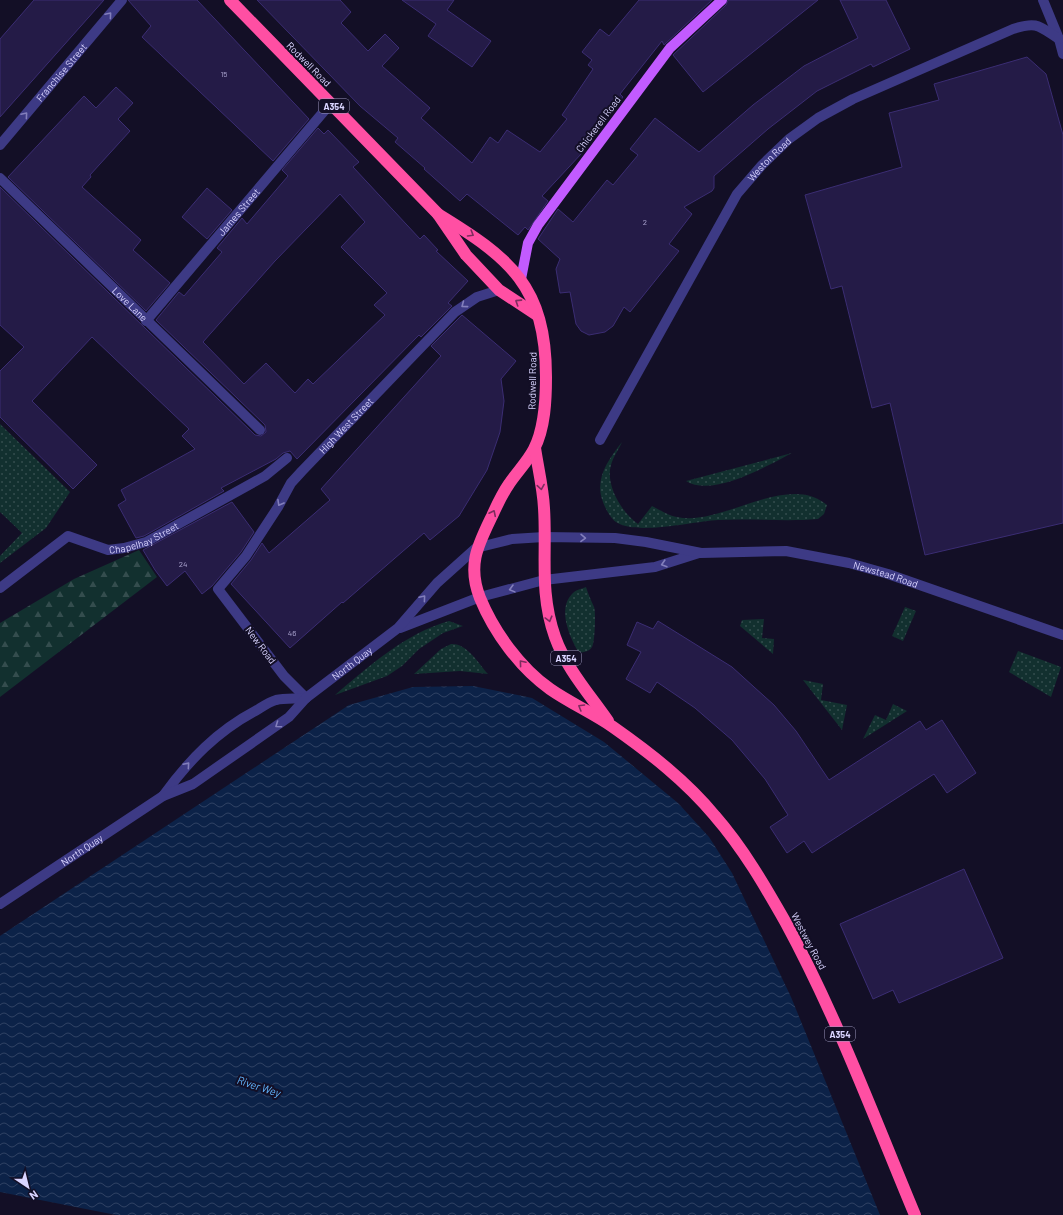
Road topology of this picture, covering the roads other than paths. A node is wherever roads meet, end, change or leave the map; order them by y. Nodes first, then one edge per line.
1 (122, 0) edge
2 (230, 0) edge
3 (722, 0) edge
4 (1043, 0) edge
5 (1059, 39) junction
6 (1063, 54) edge
7 (331, 103) junction
8 (0, 145) edge
9 (0, 178) edge
10 (438, 214) junction
11 (521, 279) junction
12 (499, 290) junction
13 (537, 315) junction
14 (146, 320) junction
15 (260, 430) dead end
16 (600, 440) dead end
17 (535, 448) junction
18 (287, 458) dead end
19 (544, 537) junction
20 (476, 548) junction
21 (701, 553) junction
22 (544, 580) junction
23 (0, 588) edge
24 (218, 589) joint
25 (480, 597) junction
26 (398, 628) junction
27 (1063, 635) edge
28 (306, 698) junction
29 (611, 726) junction
30 (163, 796) junction
31 (0, 904) edge
32 (916, 1215) edge

8 -> 1 street, Franchise Street
2 - 7 highway, Rodwell Road / A354
3 - 11 main road, Chickerell Road
4 - 5 street
5 - 6 street
5 - 16 street, Weston Road
7 - 10 highway, Rodwell Road / A354
7 - 14 street, James Street
9 - 14 street, Love Lane
10 -> 11 highway, Rodwell Road / A354
10 - 12 highway, Rodwell Road / A354
11 - 13 highway, Rodwell Road / A354
13 -> 12 highway, Rodwell Road / A354
12 -> 24 street, High West Street
13 - 17 highway, Rodwell Road / A354
14 - 15 street, Love Lane
17 -> 19 highway, Rodwell Road / A354
20 -> 17 highway, Rodwell Road / A354
18 - 23 street, Chapelhay Street
19 - 20 street, Newstead Road
19 -> 21 street, Newstead Road
19 - 22 highway, A354
20 - 25 highway, A354
26 -> 20 street, North Quay
21 -> 22 street, Newstead Road
21 - 27 street, Newstead Road
22 -> 25 street, Newstead Road
22 -> 29 highway, Westwey Road / A354
24 - 28 street, New Road
25 - 26 street, North Quay
29 -> 25 highway, Westwey Road / A354
26 - 28 street, North Quay
28 -> 30 street, North Quay
30 -> 28 street, North Quay
29 - 32 highway, Westwey Road / A354
30 - 31 street, North Quay

